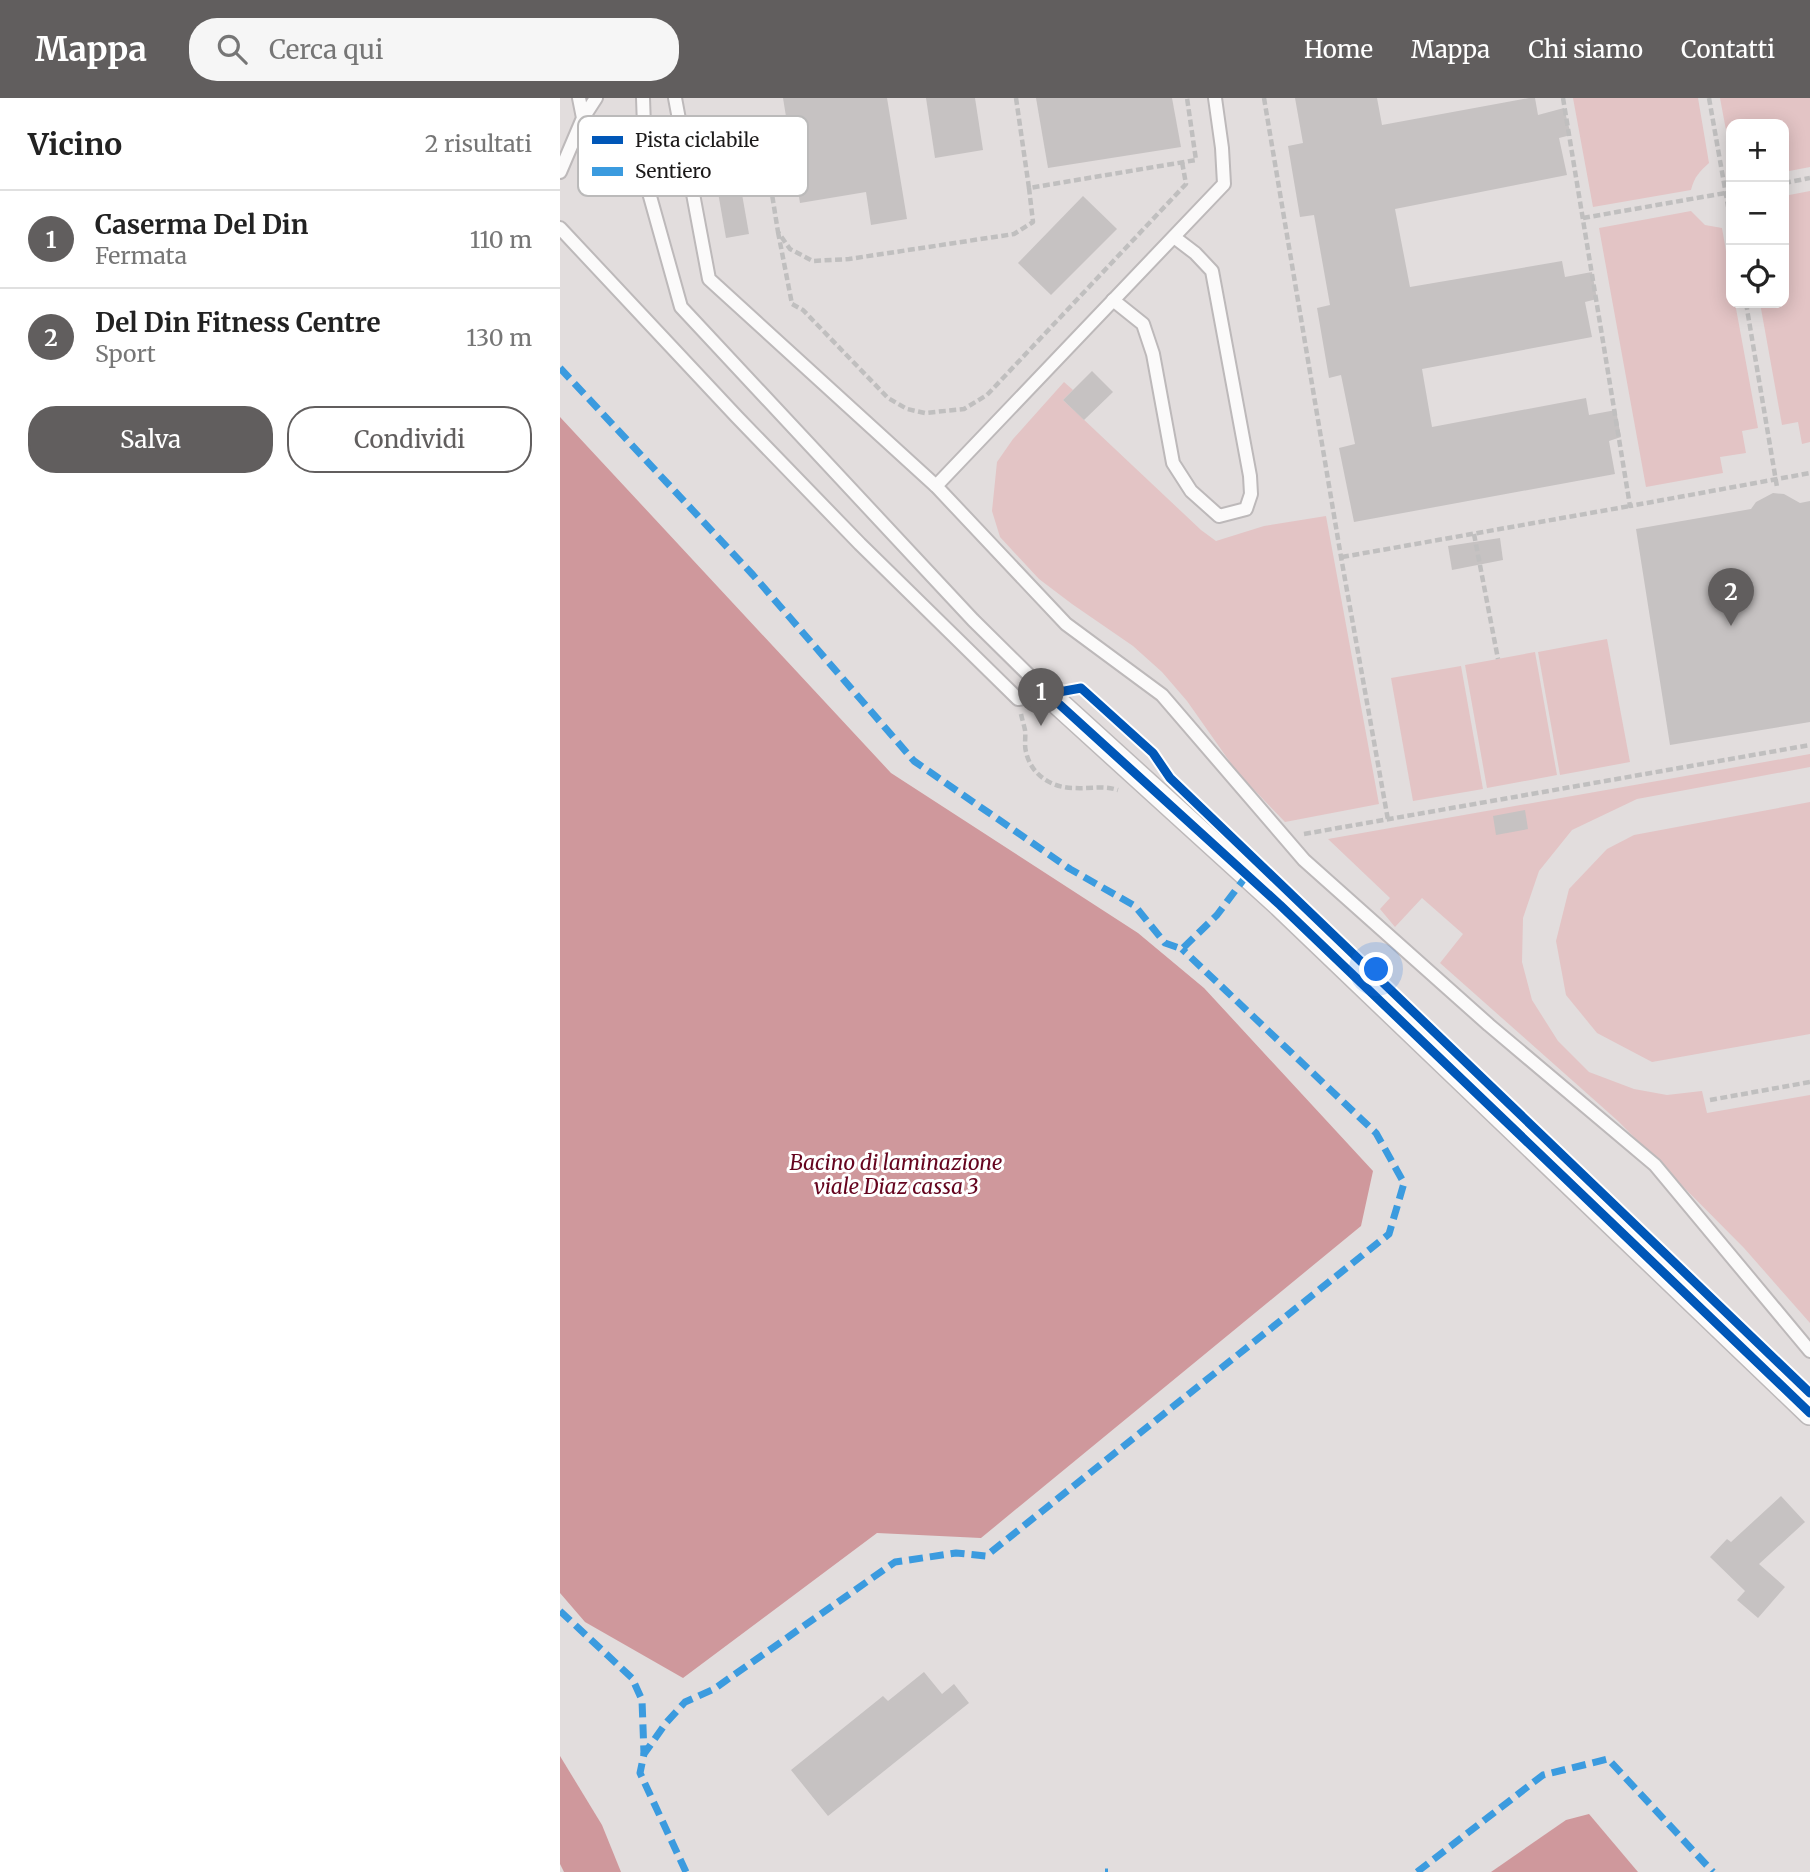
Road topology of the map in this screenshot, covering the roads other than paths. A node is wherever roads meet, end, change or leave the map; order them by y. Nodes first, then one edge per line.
1 (579, 98) edge
2 (596, 98) edge
3 (643, 98) edge
4 (675, 98) edge
5 (1215, 98) edge
6 (583, 116) edge
7 (584, 116) edge
8 (644, 116) edge
9 (678, 116) edge
10 (578, 130) edge
11 (560, 172) edge
12 (650, 196) edge
13 (693, 196) edge
14 (560, 228) edge
15 (1174, 237) junction
16 (1113, 300) junction
17 (936, 486) junction
18 (1048, 694) junction
19 (1810, 1351) edge
20 (1810, 1413) edge

1 - 6 lane
2 - 7 lane
3 - 8 lane
4 - 9 lane
5 - 15 lane
10 - 11 lane
12 - 18 lane
13 - 17 lane
14 - 18 lane
15 - 16 lane
15 - 16 lane
16 - 17 lane
17 - 19 lane
18 - 20 street

